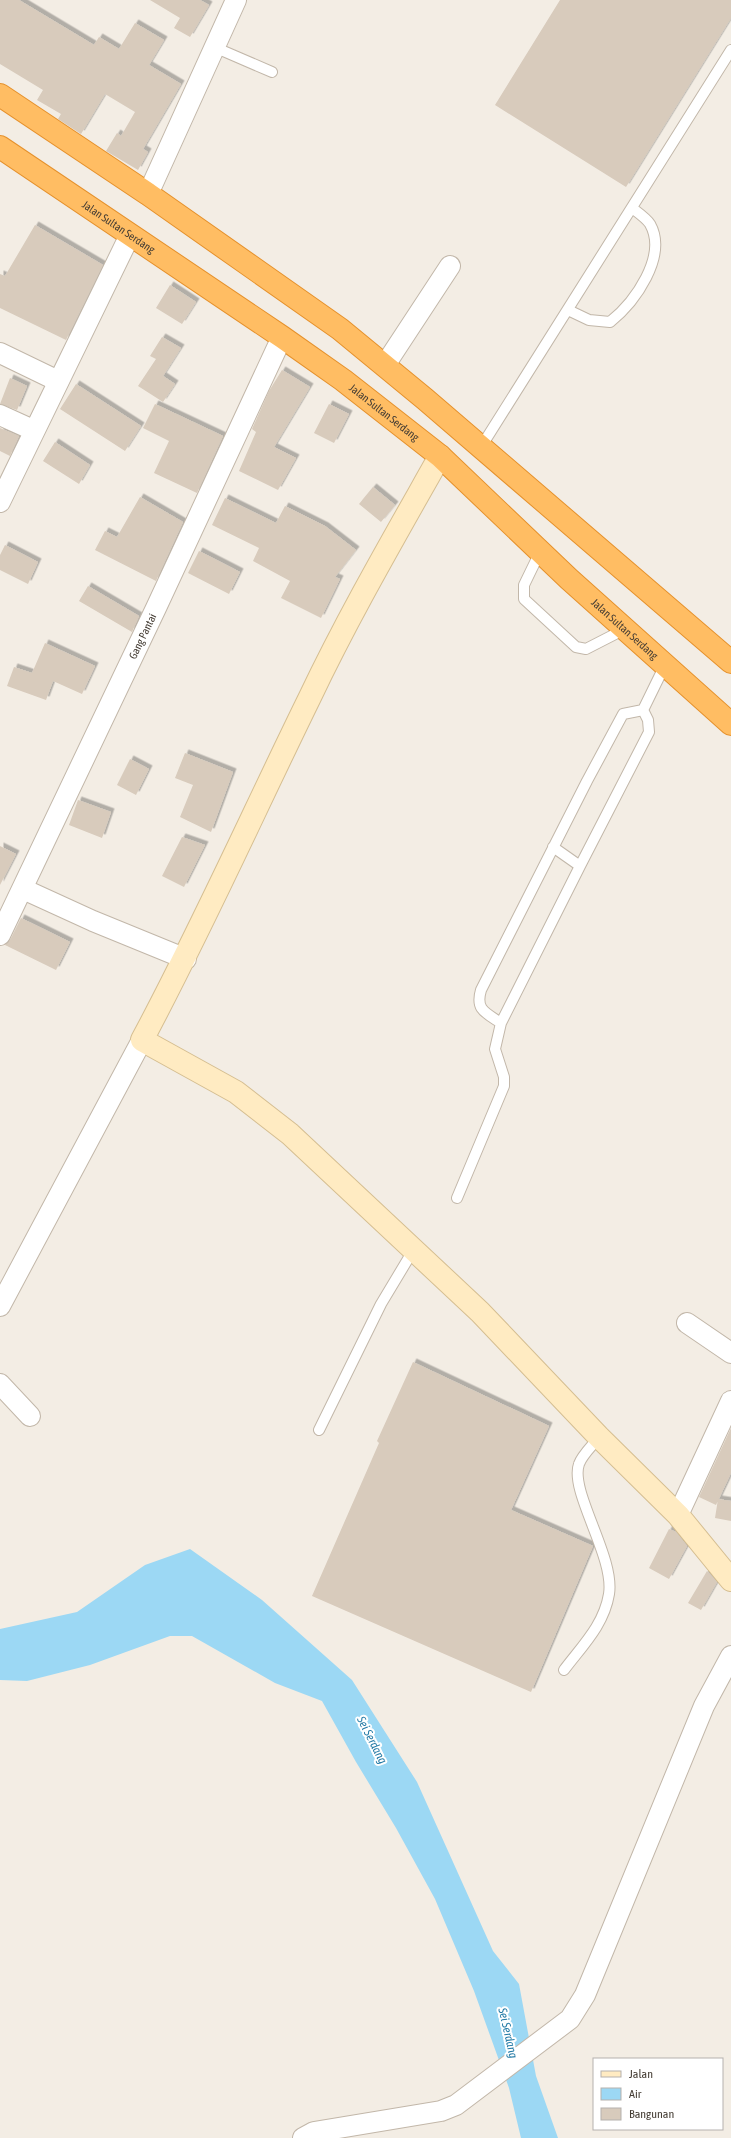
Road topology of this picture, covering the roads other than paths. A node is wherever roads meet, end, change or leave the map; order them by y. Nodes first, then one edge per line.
1 (236, 0) edge
2 (214, 47) junction
3 (731, 50) edge
4 (272, 72) dead end
5 (0, 95) edge
6 (0, 147) edge
7 (148, 194) junction
8 (632, 208) junction
9 (130, 235) junction
10 (450, 266) dead end
11 (568, 310) junction
12 (282, 337) junction
13 (0, 354) edge
14 (385, 365) junction
15 (58, 382) junction
16 (0, 415) edge
17 (33, 430) junction
18 (481, 447) junction
19 (440, 456) junction
20 (0, 502) edge
21 (540, 552) junction
22 (625, 629) junction
23 (731, 662) edge
24 (665, 665) junction
25 (643, 710) junction
26 (731, 724) edge
27 (553, 847) junction
28 (580, 866) junction
29 (23, 889) junction
30 (6, 908) edge
31 (0, 935) edge
32 (186, 959) junction
33 (501, 1023) junction
34 (142, 1040) junction
35 (457, 1198) dead end
36 (414, 1249) junction
37 (0, 1306) edge
38 (687, 1323) dead end
39 (731, 1353) edge
40 (0, 1384) edge
41 (731, 1401) edge
42 (30, 1416) dead end
43 (319, 1430) dead end
44 (599, 1437) junction
45 (678, 1515) junction
46 (731, 1580) edge
47 (731, 1656) edge
48 (564, 1670) dead end
49 (303, 2138) edge

1 - 2 street
2 - 4 lane
2 - 7 street
3 - 8 lane
5 - 7 highway
6 - 9 highway, Jalan Sultan Serdang
7 - 14 highway
8 - 11 lane
8 - 11 lane
9 - 12 highway, Jalan Sultan Serdang
9 - 15 street
10 - 14 street
11 - 18 lane
12 - 19 highway, Jalan Sultan Serdang
12 - 29 street, Gang Pantai
13 - 15 street
14 - 18 highway
15 - 17 street
16 - 17 street
17 - 20 street
18 - 23 highway
19 - 21 highway, Jalan Sultan Serdang
19 - 32 street
21 - 22 highway, Jalan Sultan Serdang
21 - 22 lane
22 - 24 highway, Jalan Sultan Serdang
24 - 25 lane
24 - 26 highway, Jalan Sultan Serdang
25 - 27 lane
25 - 28 lane
27 - 28 lane
27 - 33 lane
28 - 33 lane
29 - 30 street, Gang Pantai
29 - 32 street
30 - 31 street, Gang Pantai
32 - 34 street
33 - 35 lane
34 - 36 street
34 - 37 street
36 - 43 lane
36 - 44 street
38 - 39 street
40 - 42 street
41 - 45 street
44 - 45 street
44 - 48 lane
45 - 46 street
47 - 49 street

